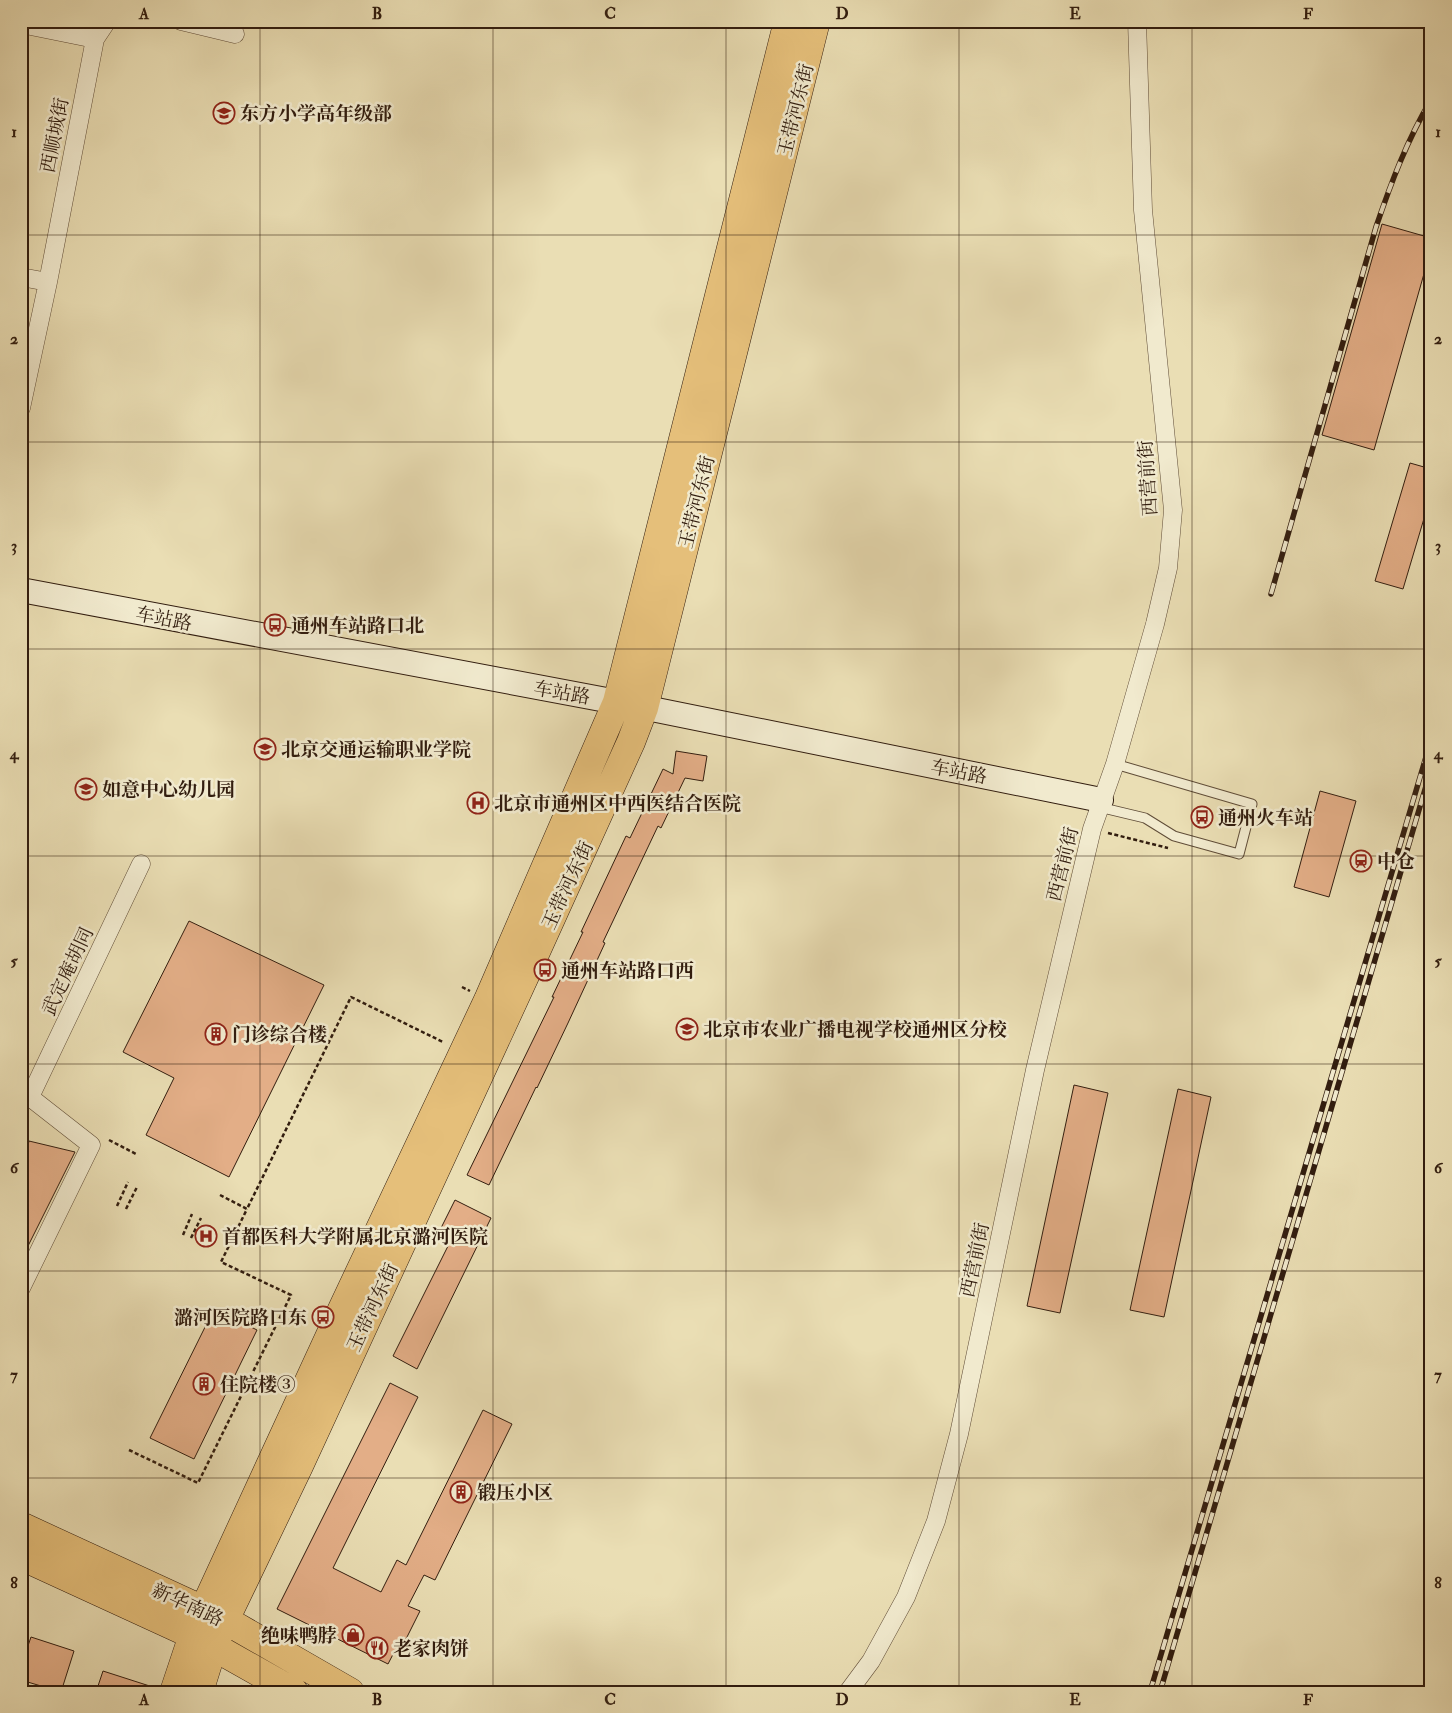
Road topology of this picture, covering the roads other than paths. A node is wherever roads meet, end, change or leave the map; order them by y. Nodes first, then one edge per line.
1 (107, 21) edge
2 (181, 21) edge
3 (788, 21) edge
4 (816, 21) edge
5 (1137, 21) edge
6 (21, 24) edge
7 (237, 28) edge
8 (95, 38) junction
9 (21, 277) edge
10 (48, 282) junction
11 (21, 408) edge
12 (21, 590) edge
13 (617, 702) junction
14 (644, 708) junction
15 (1115, 764) junction
16 (1100, 803) junction
17 (142, 864) dead end
18 (26, 1094) edge
19 (21, 1288) edge
20 (21, 1526) edge
21 (21, 1556) edge
22 (208, 1628) junction
23 (174, 1692) edge
24 (198, 1692) edge
25 (294, 1692) edge
26 (350, 1692) edge
27 (848, 1692) edge

1 - 8 street, 西顺城街
2 - 7 street
3 - 13 main road, 玉带河东街
4 - 14 main road, 玉带河东街
5 - 15 street, 西营前街
6 - 8 street
8 - 10 street, 西顺城街
9 - 10 street
10 - 11 street, 西顺城街
12 - 13 street, 车站路
13 - 14 street, 车站路
13 - 22 main road, 玉带河东街
14 - 16 street, 车站路
14 - 22 main road, 玉带河东街
15 - 16 street, 西营前街
15 - 16 lane
16 - 27 street, 西营前街
17 - 18 street, 武定庵胡同
18 - 19 street
20 - 22 main road, 新华南路
21 - 22 main road, 新华南路
22 - 23 main road
22 - 24 main road
22 - 25 main road, 新华南路
22 - 26 main road, 新华南路

